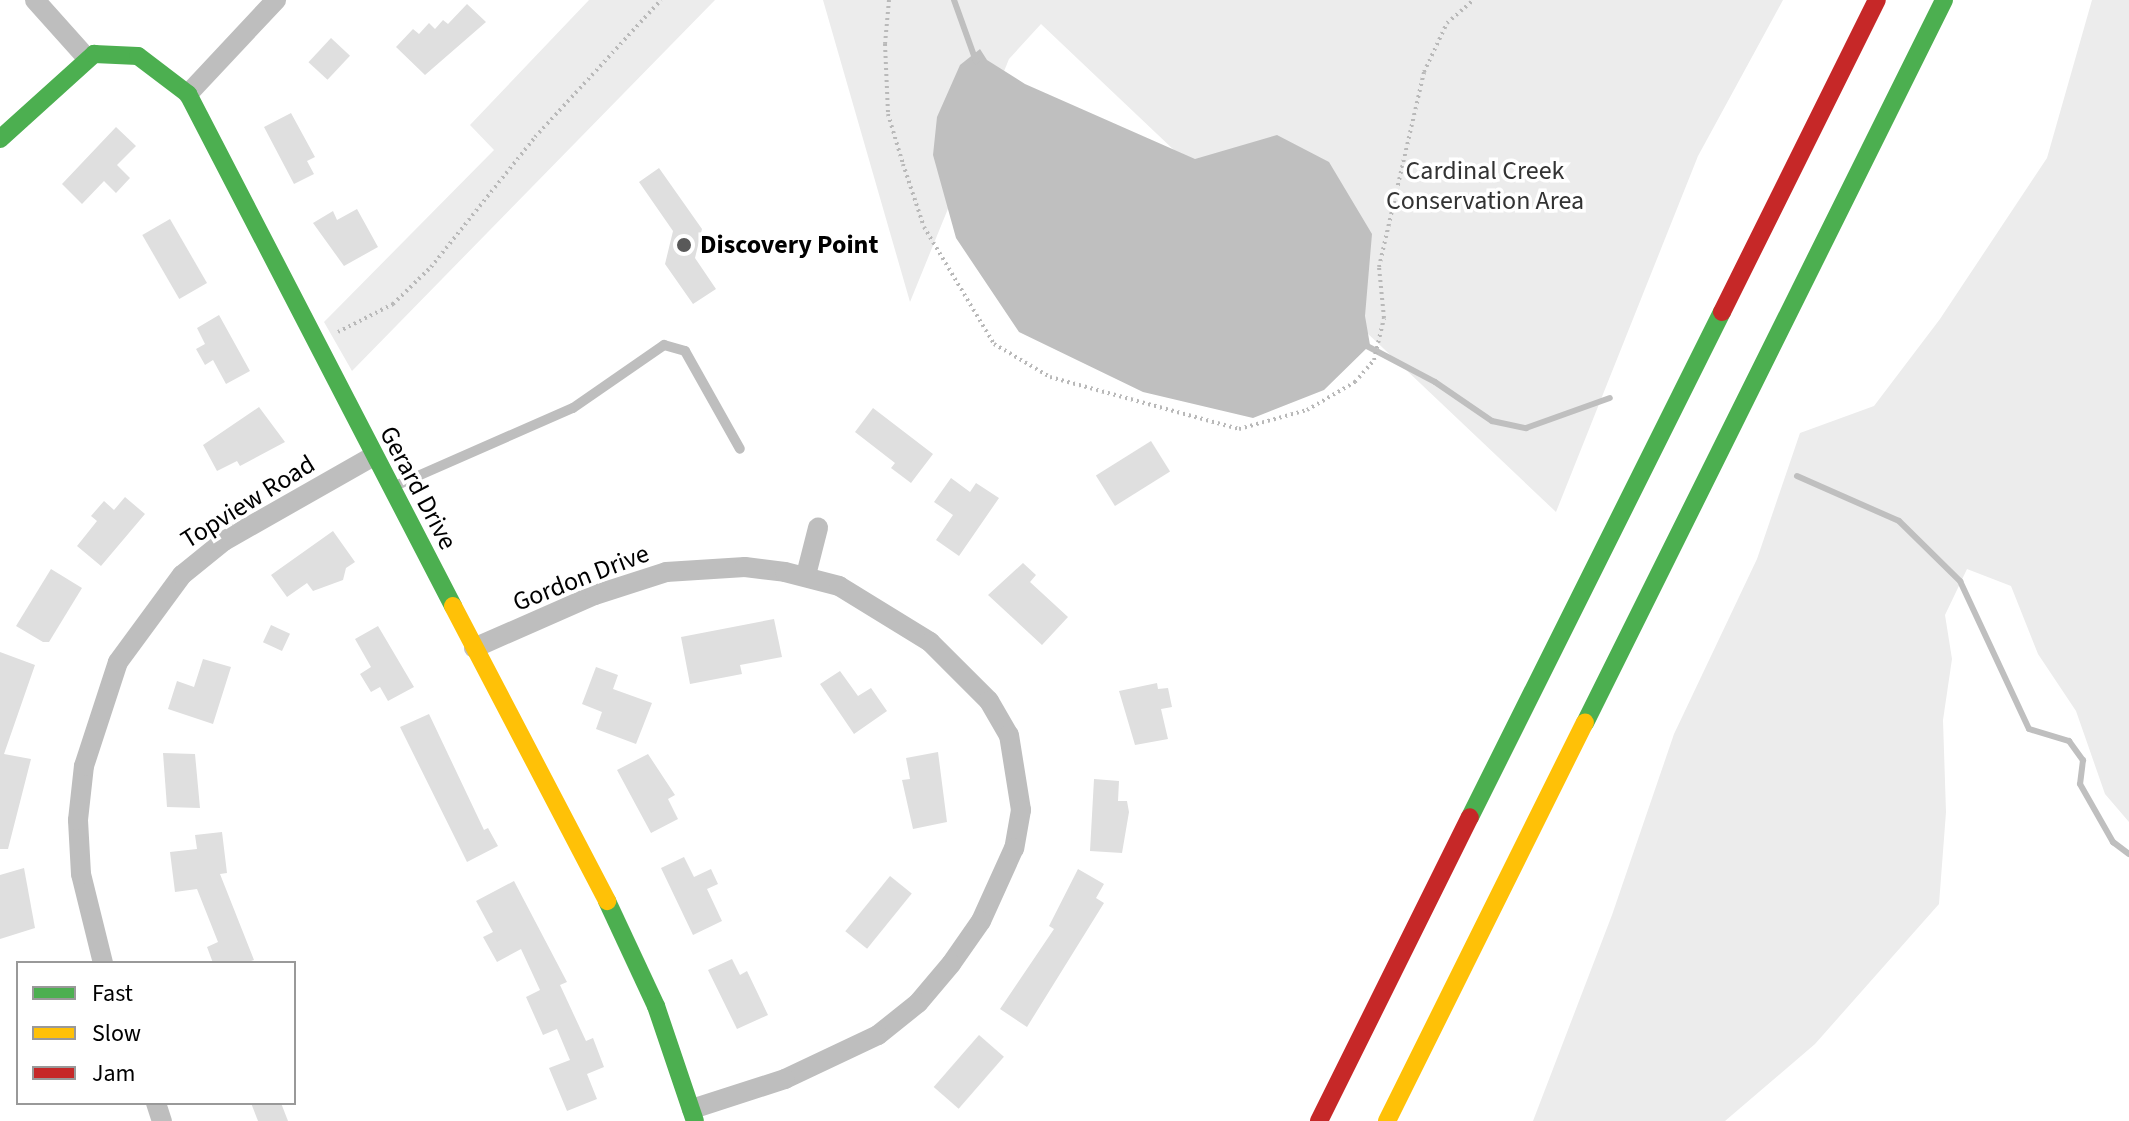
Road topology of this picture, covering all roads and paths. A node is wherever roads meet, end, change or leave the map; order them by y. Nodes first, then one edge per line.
1 (35, 0) edge
2 (276, 0) edge
3 (661, 0) edge
4 (889, 0) edge
5 (1473, 0) edge
6 (1877, 0) edge
7 (1944, 0) edge
8 (86, 57) junction
9 (188, 94) junction
10 (0, 139) edge
11 (315, 345) junction
12 (740, 449) dead end
13 (372, 457) junction
14 (390, 488) junction
15 (818, 528) dead end
16 (806, 575) junction
17 (474, 648) junction
18 (103, 961) edge
19 (694, 1115) edge
20 (1319, 1121) edge
21 (1387, 1121) edge

1 - 8 street
2 - 9 street
3 - 11 path
4 - 5 path
6 - 20 main road
7 - 21 main road
8 - 9 main road, Gerard Drive
8 - 10 main road
9 - 11 main road, Gerard Drive
11 - 13 main road, Gerard Drive
12 - 14 lane
13 - 14 main road, Gerard Drive
13 - 18 street, Topview Road
14 - 17 main road, Gerard Drive
15 - 16 street
16 - 17 street, Gordon Drive
16 - 19 street, Gordon Drive
17 - 19 main road, Gerard Drive

